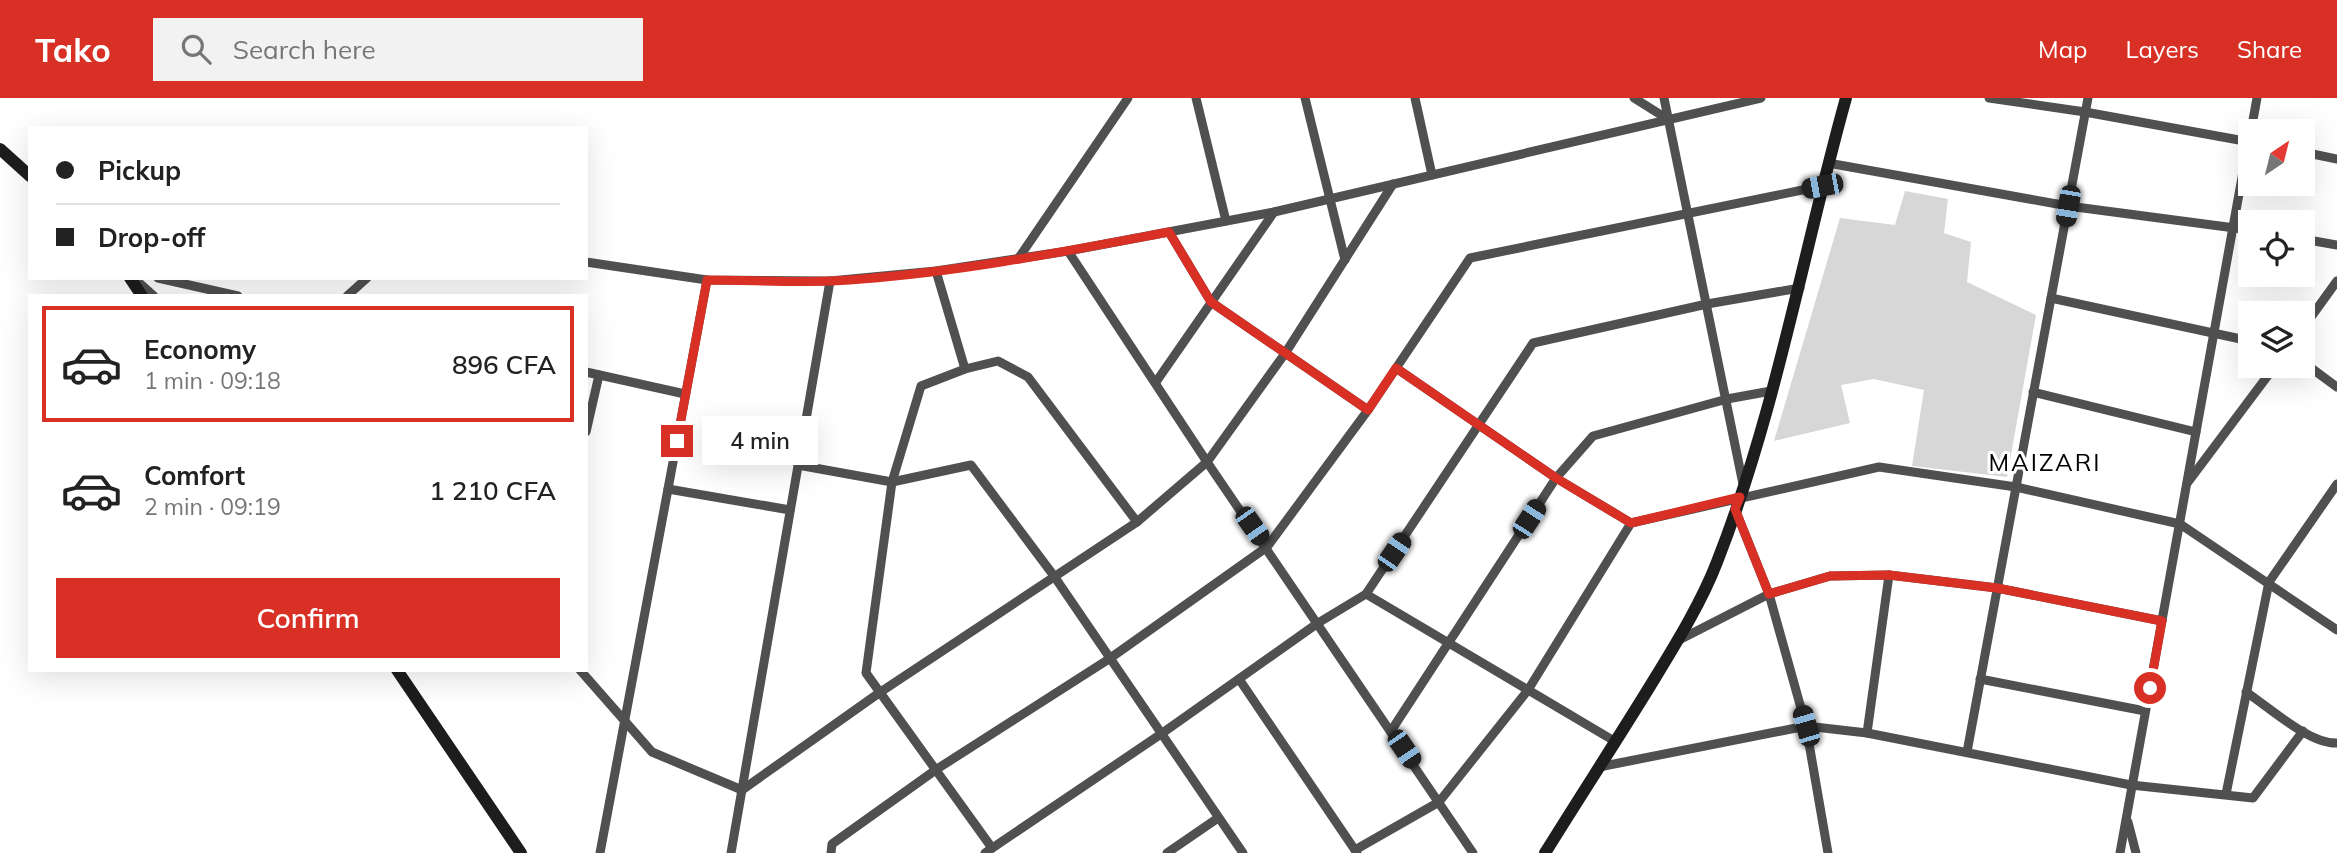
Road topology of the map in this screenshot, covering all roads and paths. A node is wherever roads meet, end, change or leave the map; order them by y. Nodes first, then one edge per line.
1 (1128, 98) edge
2 (1196, 98) edge
3 (1305, 98) edge
4 (1415, 98) edge
5 (1634, 98) edge
6 (1664, 98) edge
7 (1762, 98) edge
8 (1846, 98) edge
9 (1989, 98) edge
10 (2088, 98) edge
11 (2257, 98) edge
12 (2085, 112) junction
13 (2253, 119) edge
14 (1669, 120) junction
15 (2238, 135) edge
16 (0, 149) edge
17 (2315, 154) edge
18 (2337, 159) edge
19 (1828, 163) junction
20 (28, 174) edge
21 (1432, 175) junction
22 (1393, 184) junction
23 (1822, 186) junction
24 (2240, 196) edge
25 (1330, 199) junction
26 (2068, 206) junction
27 (1274, 212) junction
28 (1687, 212) junction
29 (1226, 221) junction
30 (2234, 228) junction
31 (2238, 228) edge
32 (1169, 232) junction
33 (2315, 241) edge
34 (2337, 245) edge
35 (1068, 251) junction
36 (1018, 259) junction
37 (1345, 260) junction
38 (588, 262) edge
39 (936, 271) junction
40 (134, 280) edge
41 (167, 280) edge
42 (365, 280) edge
43 (707, 280) junction
44 (830, 281) junction
45 (2337, 281) edge
46 (1800, 288) junction
47 (152, 294) edge
48 (229, 294) edge
49 (349, 294) edge
50 (2051, 298) junction
51 (1211, 302) junction
52 (1707, 304) junction
53 (2315, 311) edge
54 (2214, 332) junction
55 (2238, 338) edge
56 (1286, 352) junction
57 (1396, 368) junction
58 (965, 369) junction
59 (2315, 371) edge
60 (588, 372) edge
61 (599, 375) junction
62 (2266, 378) edge
63 (1156, 382) junction
64 (2337, 387) edge
65 (1771, 391) junction
66 (2033, 392) junction
67 (685, 394) junction
68 (1727, 399) junction
69 (1368, 410) junction
70 (588, 423) edge
71 (1478, 426) junction
72 (2196, 432) junction
73 (1208, 462) junction
74 (798, 466) junction
75 (1556, 478) junction
76 (892, 482) junction
77 (2187, 484) junction
78 (2337, 484) edge
79 (2016, 487) junction
80 (668, 489) junction
81 (1740, 497) junction
82 (790, 510) junction
83 (1137, 522) junction
84 (1631, 523) junction
85 (2179, 524) junction
86 (1267, 547) junction
87 (1889, 575) junction
88 (1054, 576) junction
89 (2269, 582) junction
90 (1997, 588) junction
91 (1366, 594) junction
92 (1769, 594) junction
93 (2162, 621) junction
94 (1318, 623) junction
95 (2337, 630) edge
96 (1677, 641) junction
97 (1449, 645) junction
98 (1109, 659) junction
99 (398, 672) edge
100 (582, 672) edge
101 (1239, 679) junction
102 (1980, 679) junction
103 (1528, 690) junction
104 (2246, 692) junction
105 (878, 693) junction
106 (2146, 711) junction
107 (624, 721) junction
108 (1806, 726) junction
109 (2303, 731) junction
110 (1391, 732) junction
111 (1867, 733) junction
112 (1161, 734) junction
113 (1616, 742) junction
114 (2337, 743) edge
115 (1967, 752) junction
116 (1599, 766) junction
117 (937, 769) junction
118 (2130, 785) junction
119 (742, 790) junction
120 (2226, 794) junction
121 (1439, 802) junction
122 (2126, 817) junction
123 (1218, 818) junction
124 (988, 850) edge
125 (1356, 852) edge
126 (522, 853) edge
127 (600, 853) edge
128 (730, 853) edge
129 (831, 853) edge
130 (1167, 853) edge
131 (1243, 853) edge
132 (1474, 853) edge
133 (1545, 853) edge
134 (1828, 853) edge
135 (2120, 853) edge
136 (2136, 853) edge

1 - 36 street
2 - 29 street
3 - 25 street
4 - 21 street
5 - 14 street
6 - 14 street
7 - 14 street
8 - 19 main road
9 - 12 street
10 - 12 street
11 - 13 street
12 - 15 street
12 - 26 street
14 - 21 street
14 - 28 street
16 - 20 main road
17 - 18 street
19 - 23 main road
19 - 26 street
21 - 22 street
22 - 25 street
22 - 37 street
23 - 28 street
23 - 46 main road
24 - 30 street
25 - 27 street
25 - 37 street
26 - 30 street
26 - 50 street
27 - 29 street
27 - 51 street
28 - 52 street
28 - 57 street
29 - 32 street
30 - 31 street
30 - 54 street
32 - 35 street
32 - 51 street
33 - 34 street
35 - 36 street
35 - 63 street
36 - 39 street
37 - 56 street
38 - 43 street
39 - 44 street
39 - 58 street
40 - 47 street
41 - 48 street
42 - 49 street
43 - 44 street
43 - 67 street
44 - 74 street
45 - 53 street
46 - 52 street
46 - 65 main road
50 - 54 street
50 - 66 street
51 - 56 street
51 - 63 street
52 - 68 street
52 - 71 street
54 - 55 street
54 - 72 street
56 - 69 street
56 - 73 street
57 - 69 street
57 - 71 street
58 - 76 street
58 - 83 street
59 - 64 street
60 - 61 street
61 - 67 street
61 - 70 street
62 - 77 street
63 - 73 street
65 - 68 street
65 - 81 main road
66 - 72 street
66 - 79 street
67 - 80 street
68 - 75 street
68 - 81 street
69 - 86 street
71 - 75 street
71 - 91 street
72 - 77 street
73 - 83 street
73 - 86 street
74 - 76 street
74 - 82 street
75 - 84 street
75 - 97 street
76 - 88 street
76 - 105 street
77 - 85 street
78 - 89 street
79 - 81 street
79 - 85 street
79 - 90 street
80 - 82 street
80 - 107 street
81 - 84 street
81 - 92 street
81 - 96 main road
82 - 119 street
83 - 88 street
84 - 103 street
85 - 89 street
85 - 93 street
86 - 94 street
86 - 98 street
87 - 90 street
87 - 92 street
87 - 111 street
88 - 98 street
88 - 105 street
89 - 95 street
89 - 104 street
90 - 93 street
90 - 102 street
91 - 94 street
91 - 97 street
92 - 96 street
92 - 108 street
93 - 106 street
94 - 101 street
94 - 110 street
96 - 113 main road
97 - 103 street
97 - 110 street
98 - 112 street
98 - 117 street
99 - 126 main road
100 - 107 street
101 - 112 street
101 - 125 street
102 - 106 street
102 - 115 street
103 - 113 street
103 - 121 street
104 - 109 street
104 - 120 street
105 - 117 street
105 - 119 street
106 - 118 street
107 - 119 street
107 - 127 street
108 - 111 street
108 - 116 street
108 - 134 street
109 - 114 street
109 - 120 street
110 - 121 street
111 - 115 street
112 - 123 street
112 - 124 street
113 - 116 main road
115 - 118 street
116 - 133 main road
117 - 124 street
117 - 129 street
118 - 120 street
118 - 122 street
119 - 128 street
121 - 125 street
121 - 132 street
122 - 135 street
122 - 136 street
123 - 130 street
123 - 131 street

